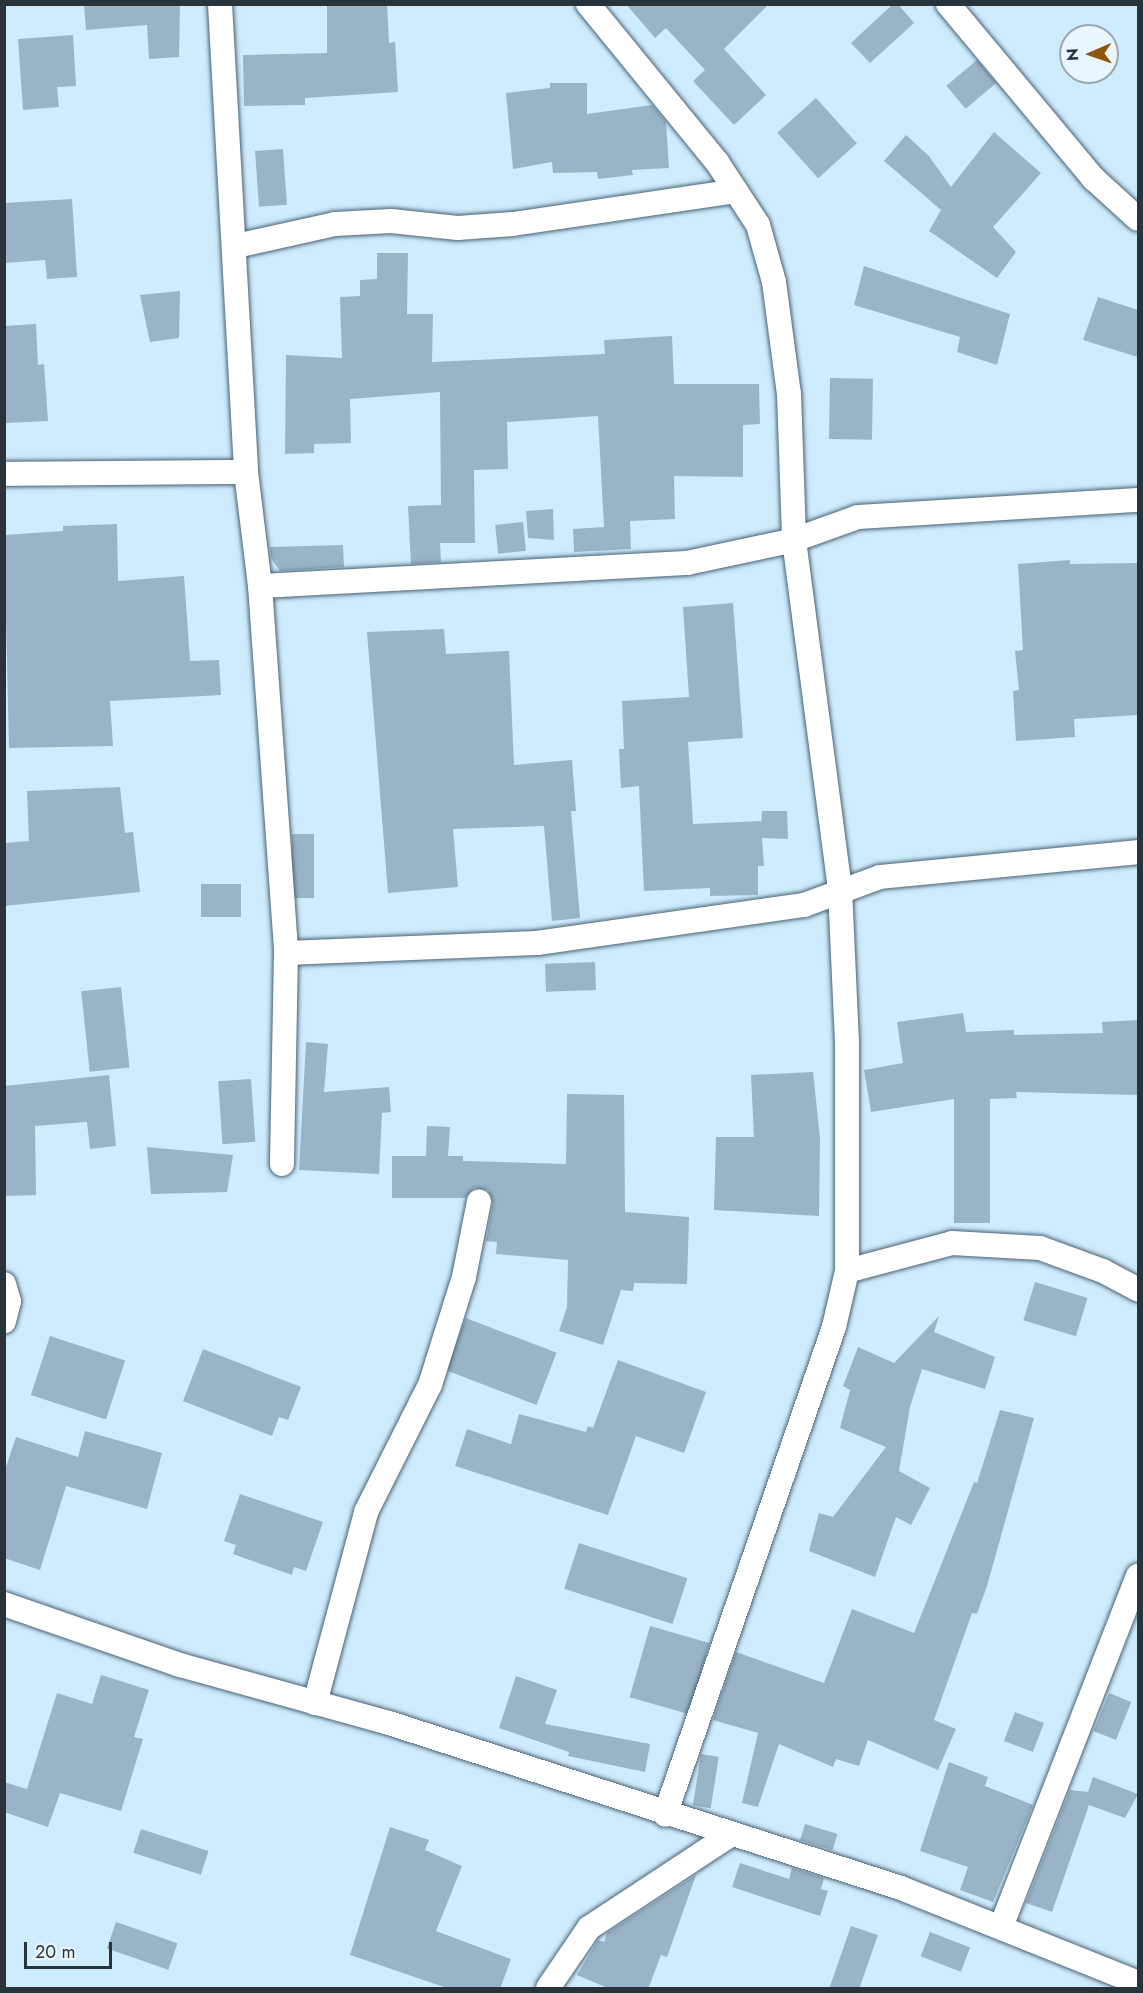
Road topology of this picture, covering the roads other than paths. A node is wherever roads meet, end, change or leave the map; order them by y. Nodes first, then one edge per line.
1 (220, 4) edge
2 (588, 4) edge
3 (948, 4) edge
4 (736, 191) junction
5 (1138, 219) edge
6 (236, 246) junction
7 (246, 472) junction
8 (4, 474) edge
9 (1138, 500) edge
10 (794, 540) junction
11 (260, 586) junction
12 (1138, 852) edge
13 (840, 889) junction
14 (286, 953) junction
15 (282, 1164) dead end
16 (479, 1201) dead end
17 (847, 1271) junction
18 (4, 1284) edge
19 (1138, 1290) edge
20 (4, 1321) edge
21 (1138, 1576) edge
22 (4, 1604) edge
23 (315, 1703) junction
24 (664, 1815) junction
25 (730, 1835) junction
26 (1001, 1927) junction
27 (1138, 1983) edge
28 (548, 1989) edge

1 - 6 street
2 - 4 street
3 - 5 street
4 - 6 street
4 - 10 street
6 - 7 street
7 - 8 street
7 - 11 street
9 - 10 street
10 - 11 street
10 - 13 street
11 - 14 street
12 - 13 street
13 - 14 street
13 - 17 street
14 - 15 street
16 - 23 street
17 - 19 street
17 - 24 street
18 - 20 street
21 - 26 street
22 - 23 street
23 - 24 street
24 - 25 street
25 - 26 street
25 - 28 street
26 - 27 street

